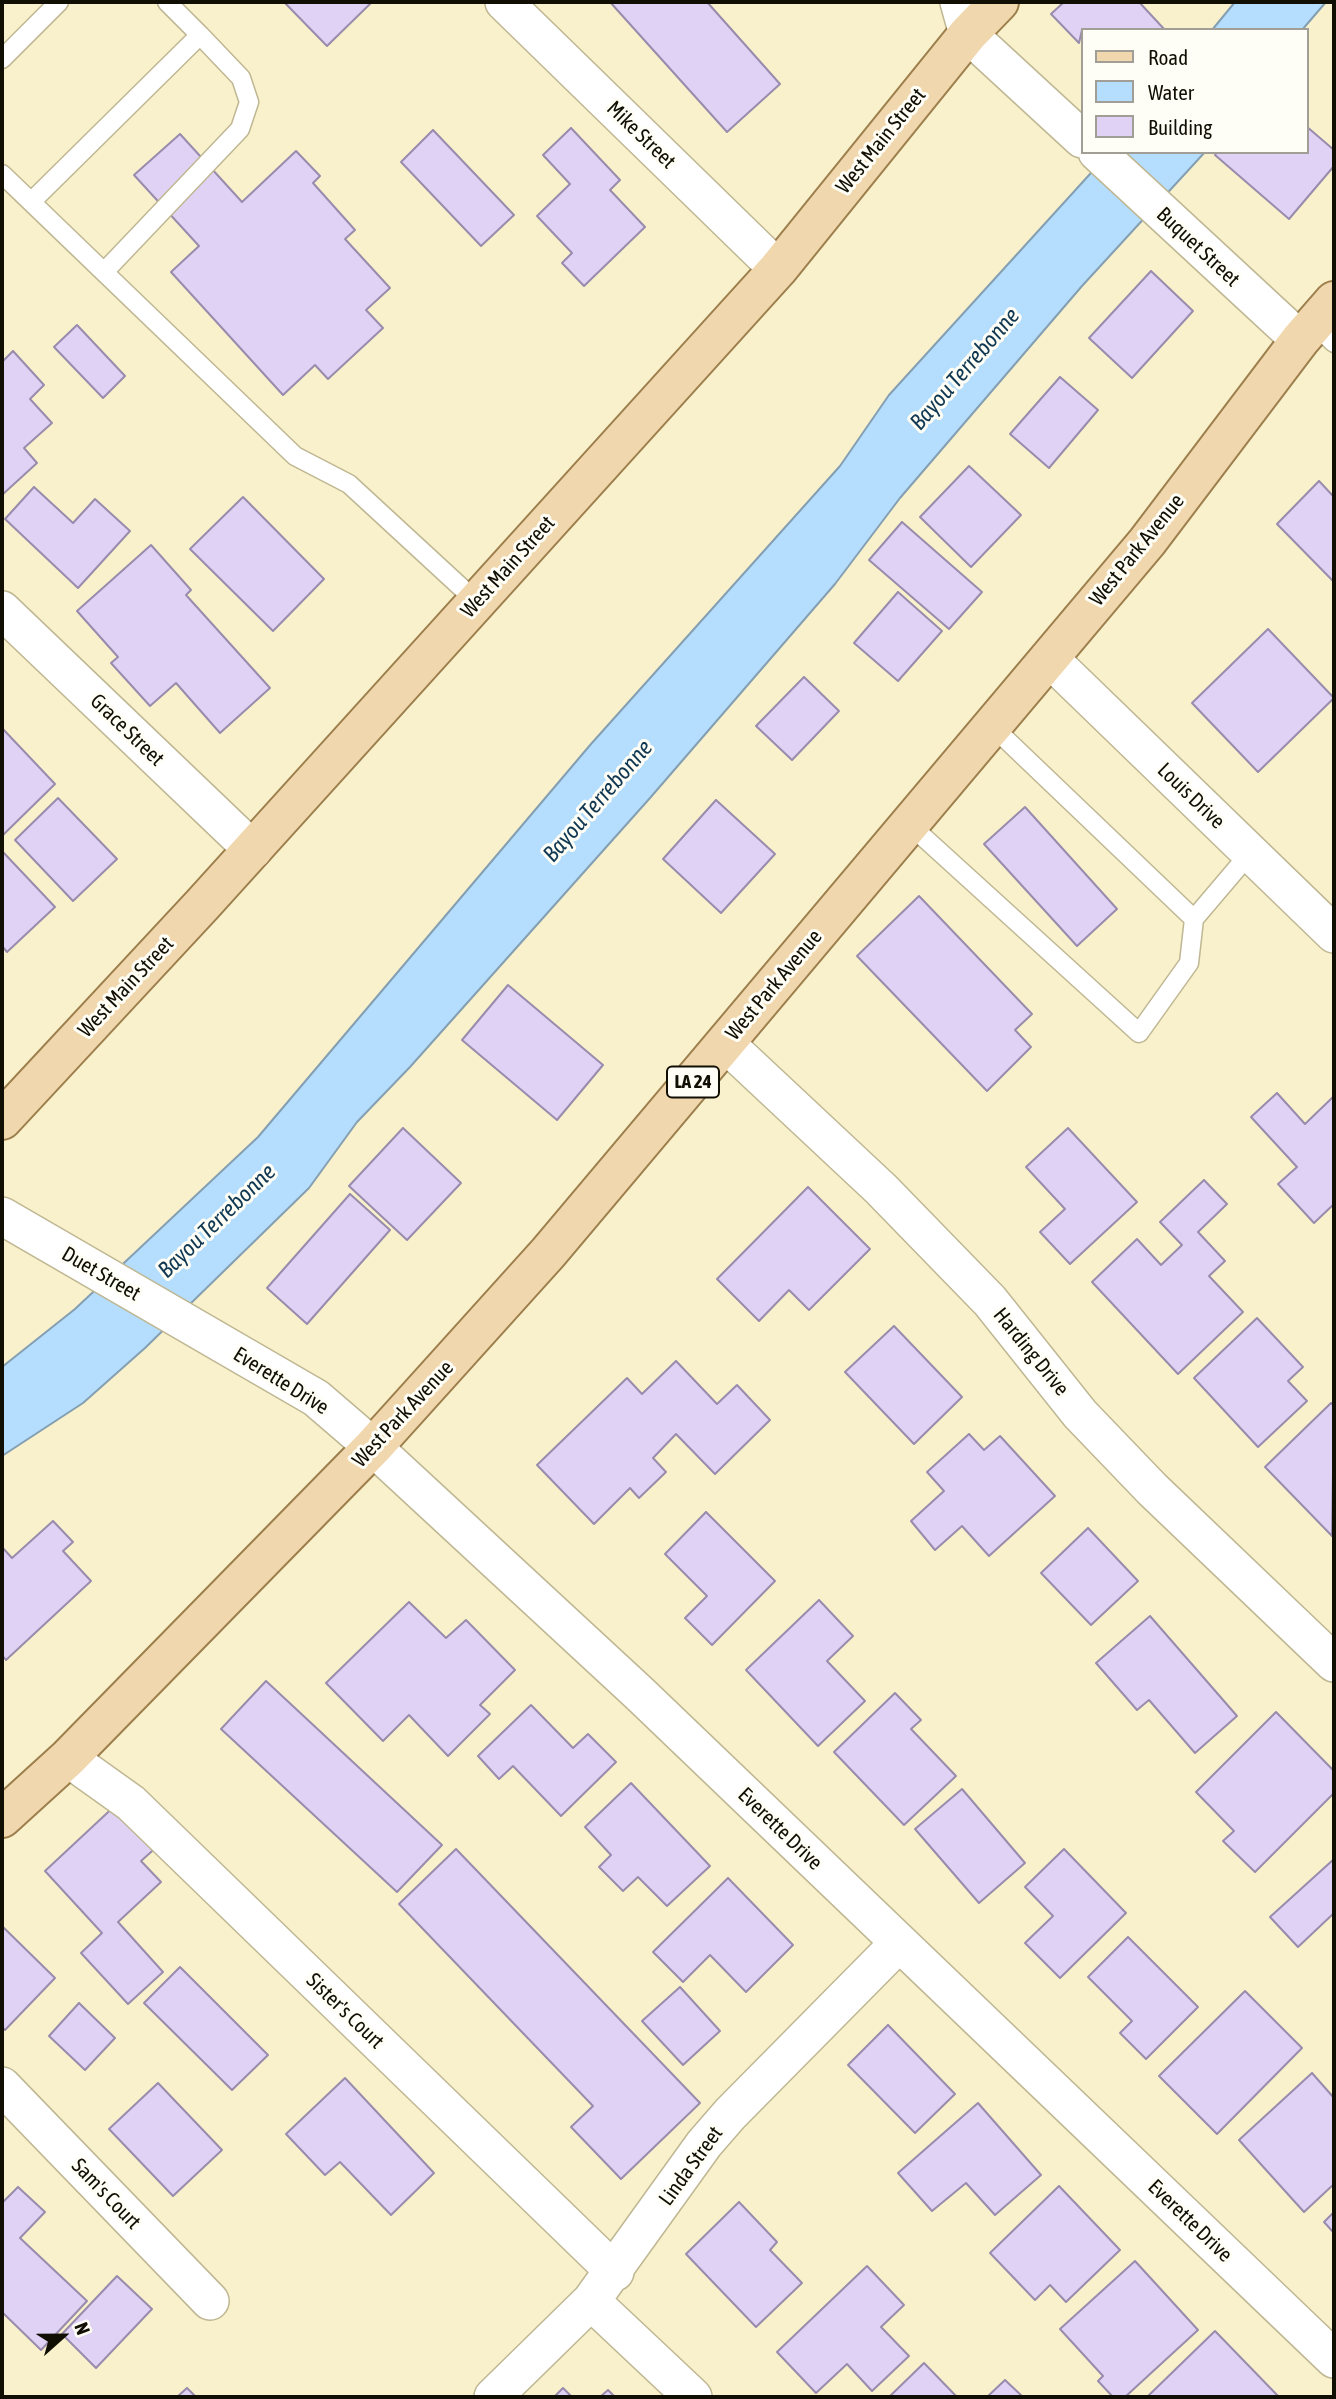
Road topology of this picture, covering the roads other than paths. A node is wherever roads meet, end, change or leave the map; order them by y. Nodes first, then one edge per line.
1 (59, 2) edge
2 (167, 2) edge
3 (504, 2) edge
4 (999, 2) edge
5 (964, 18) edge
6 (200, 35) junction
7 (2, 59) edge
8 (1080, 137) edge
9 (1099, 154) edge
10 (2, 174) edge
11 (31, 202) junction
12 (778, 269) junction
13 (104, 272) junction
14 (1321, 327) edge
15 (477, 602) junction
16 (2, 610) edge
17 (1049, 658) junction
18 (992, 726) junction
19 (909, 824) junction
20 (253, 850) junction
21 (1250, 853) junction
22 (1194, 919) junction
23 (1334, 934) edge
24 (725, 1043) junction
25 (2, 1120) edge
26 (2, 1216) edge
27 (201, 1332) joint
28 (373, 1447) junction
29 (1334, 1663) edge
30 (68, 1758) junction
31 (2, 1818) edge
32 (899, 1943) junction
33 (2, 2086) edge
34 (615, 2272) junction
35 (210, 2301) dead end
36 (591, 2301) junction
37 (1334, 2359) edge
38 (493, 2397) edge
39 (693, 2397) edge

1 - 7 lane
2 - 6 lane
3 - 12 street, Mike Street
4 - 5 main road, West Main Street
5 - 8 street
5 - 12 main road, West Main Street
6 - 11 lane
6 - 13 lane
9 - 14 street, Buquet Street
10 - 11 lane
11 - 13 lane
12 - 15 main road, West Main Street
13 - 15 lane
14 - 17 main road, West Park Avenue / LA 24
15 - 20 main road, West Main Street
16 - 20 street, Grace Street
17 - 18 main road, West Park Avenue / LA 24
17 - 21 street, Louis Drive
18 - 19 main road, West Park Avenue / LA 24
18 - 22 lane
19 - 22 lane
19 - 24 main road, West Park Avenue / LA 24
20 - 25 main road, West Main Street
21 - 22 lane
21 - 23 street, Louis Drive
24 - 28 main road, West Park Avenue / LA 24
24 - 29 street, Harding Drive
26 - 27 street, Duet Street
27 - 28 street, Everette Drive
28 - 30 main road, West Park Avenue / LA 24
28 - 32 street, Everette Drive
30 - 31 main road, West Park Avenue / LA 24
30 - 34 street, Sister's Court
32 - 34 street, Linda Street
32 - 37 street, Everette Drive
33 - 35 street, Sam's Court
34 - 36 street, Linda Street
36 - 38 street, Linda Street
36 - 39 street

